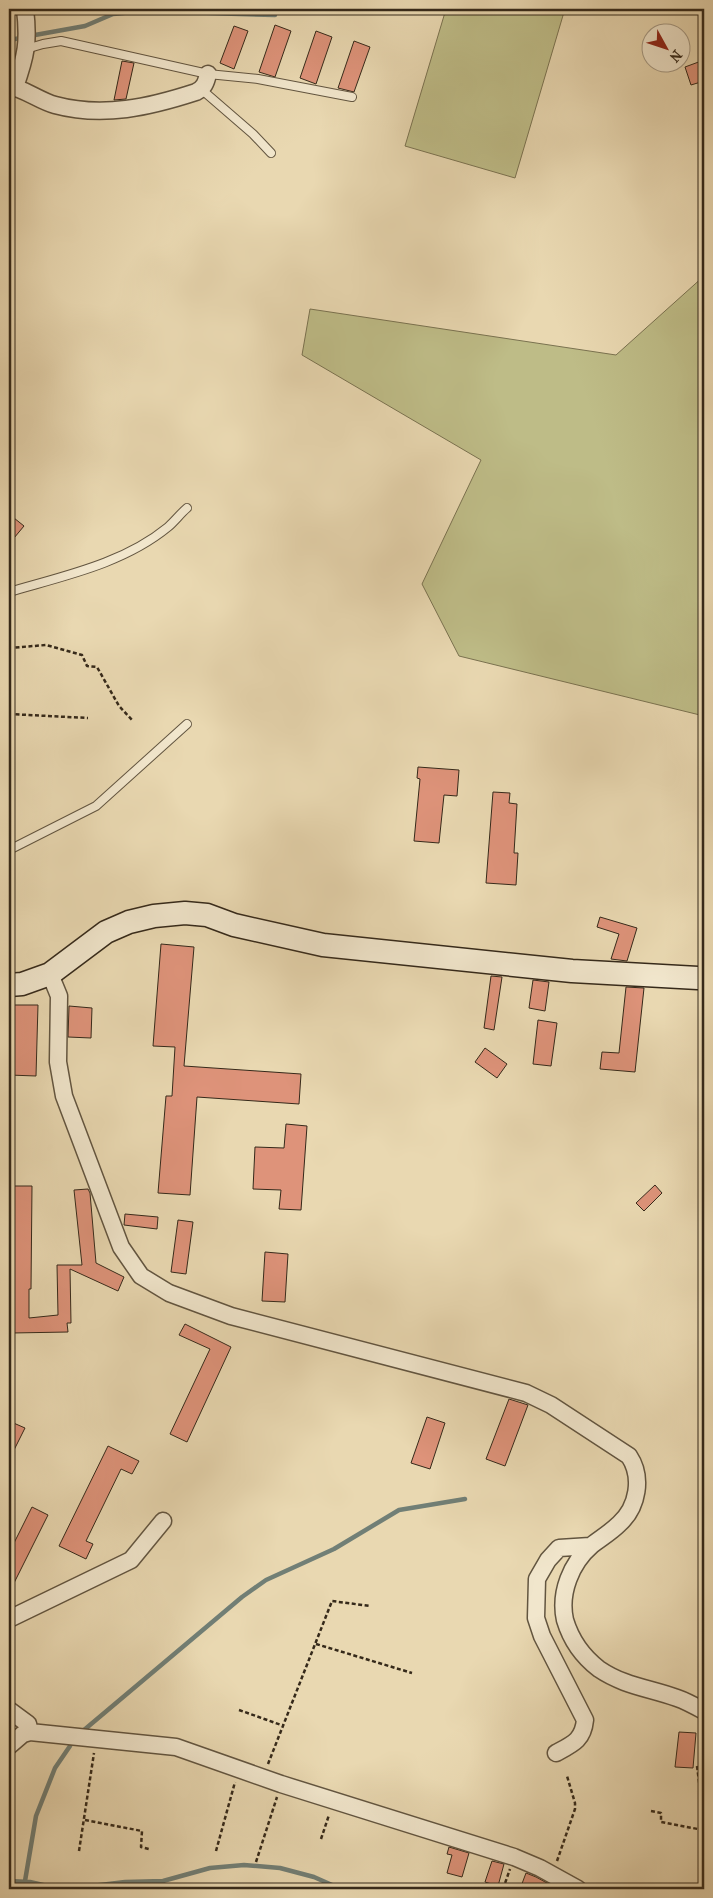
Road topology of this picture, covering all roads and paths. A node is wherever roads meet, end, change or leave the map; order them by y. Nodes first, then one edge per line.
1 (25, 9) edge
2 (26, 49) junction
3 (205, 82) junction
4 (12, 86) edge
5 (352, 97) dead end
6 (271, 153) dead end
7 (187, 508) dead end
8 (9, 592) edge
9 (9, 648) edge
10 (9, 714) edge
11 (88, 718) dead end
12 (133, 721) dead end
13 (187, 724) dead end
14 (9, 850) edge
15 (50, 974) junction
16 (698, 978) dead end
17 (9, 985) edge
18 (163, 1521) dead end
19 (590, 1546) junction
20 (370, 1606) dead end
21 (9, 1619) edge
22 (316, 1644) junction
23 (412, 1673) dead end
24 (9, 1710) edge
25 (239, 1710) dead end
26 (704, 1710) edge
27 (284, 1726) junction
28 (30, 1732) junction
29 (96, 1738) junction
30 (9, 1746) edge
31 (556, 1753) dead end
32 (697, 1766) dead end
33 (238, 1769) junction
34 (567, 1776) dead end
35 (263, 1778) junction
36 (281, 1784) junction
37 (333, 1800) junction
38 (651, 1811) dead end
39 (85, 1820) junction
40 (703, 1830) edge
41 (321, 1839) dead end
42 (149, 1849) dead end
43 (704, 1850) edge
44 (80, 1851) dead end
45 (216, 1851) dead end
46 (514, 1857) junction
47 (256, 1862) dead end
48 (551, 1875) junction
49 (503, 1889) edge
50 (578, 1889) edge

1 - 2 street
2 - 3 lane
2 - 4 street
3 - 4 street
3 - 5 lane
3 - 6 lane
7 - 8 lane
9 - 12 path
10 - 11 path
13 - 14 lane
15 - 16 street
15 - 17 street
15 - 19 street
18 - 21 street
19 - 26 street
19 - 31 street
20 - 22 path
22 - 23 path
22 - 27 path
24 - 28 street
25 - 27 path
27 - 35 path
28 - 29 street
28 - 30 street
29 - 33 street
29 - 39 path
32 - 40 path
33 - 35 street
33 - 45 path
34 - 48 path
35 - 36 street
36 - 37 street
36 - 47 path
37 - 41 path
37 - 46 street
38 - 40 path
39 - 42 path
39 - 44 path
40 - 43 path
46 - 48 street
46 - 49 path
48 - 50 street

